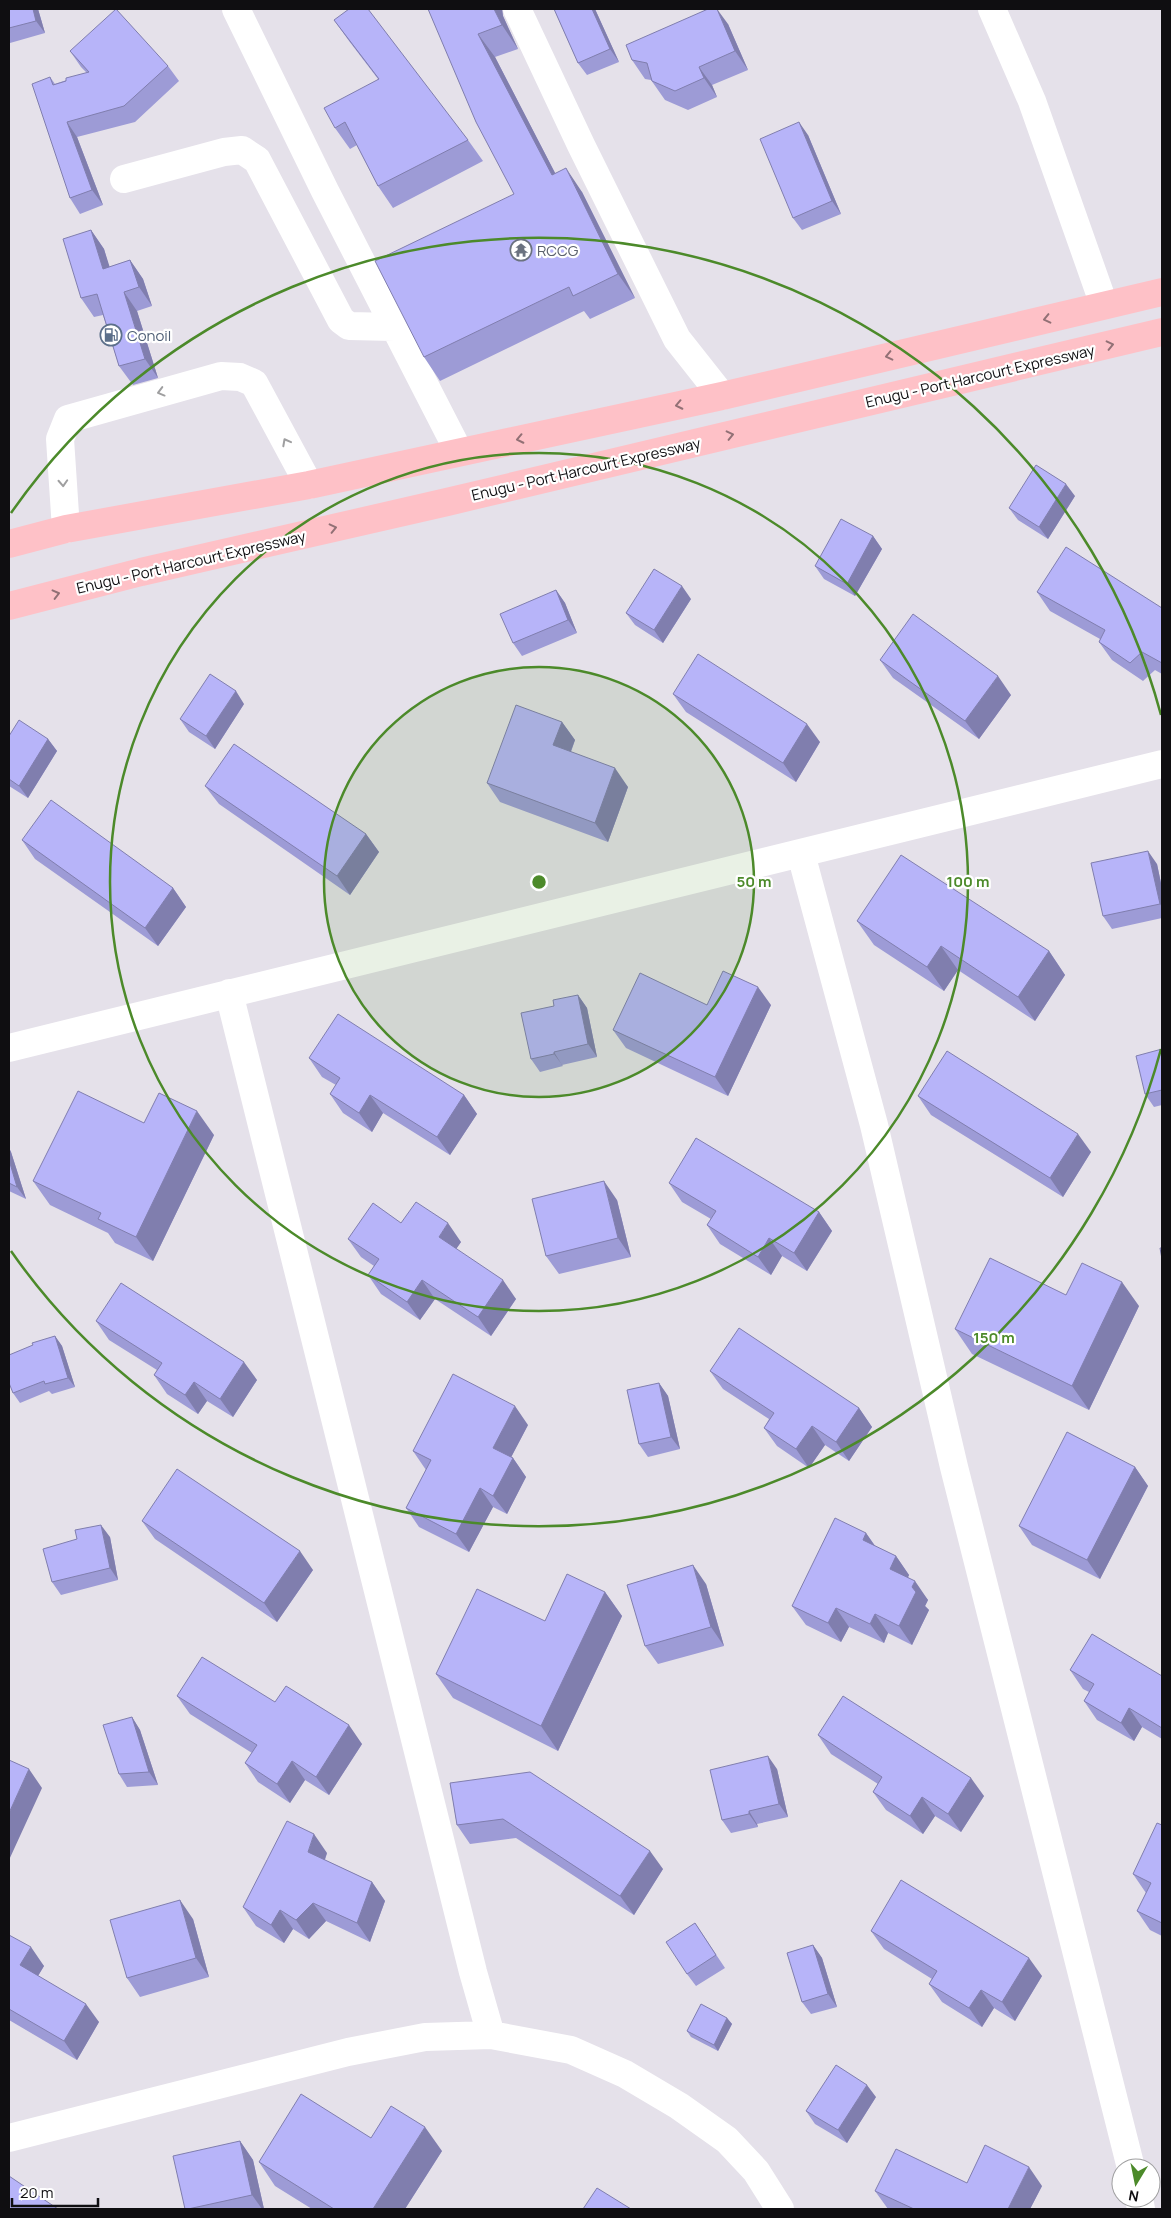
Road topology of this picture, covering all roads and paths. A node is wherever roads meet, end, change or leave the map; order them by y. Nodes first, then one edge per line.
1 (236, 9) edge
2 (517, 9) edge
3 (992, 9) edge
4 (124, 179) dead end
5 (1162, 292) edge
6 (1104, 305) junction
7 (395, 327) junction
8 (1162, 332) edge
9 (722, 396) junction
10 (459, 452) junction
11 (309, 484) junction
12 (66, 529) junction
13 (9, 544) edge
14 (9, 606) edge
15 (1162, 764) edge
16 (801, 854) junction
17 (229, 993) junction
18 (9, 1048) edge
19 (491, 2035) junction
20 (9, 2138) edge
21 (1128, 2158) edge
22 (780, 2209) edge

1 - 7 street
2 - 9 street
3 - 6 street
4 - 7 street
5 - 6 highway
6 -> 9 highway
7 - 10 street
14 -> 8 highway, Enugu - Port Harcourt Expressway
9 -> 10 highway
10 - 11 highway
11 - 12 highway
11 -> 12 street
12 - 13 highway
15 - 16 street
16 - 17 street
16 - 21 street
17 - 18 street
17 - 19 street
19 - 20 street
19 - 22 street

